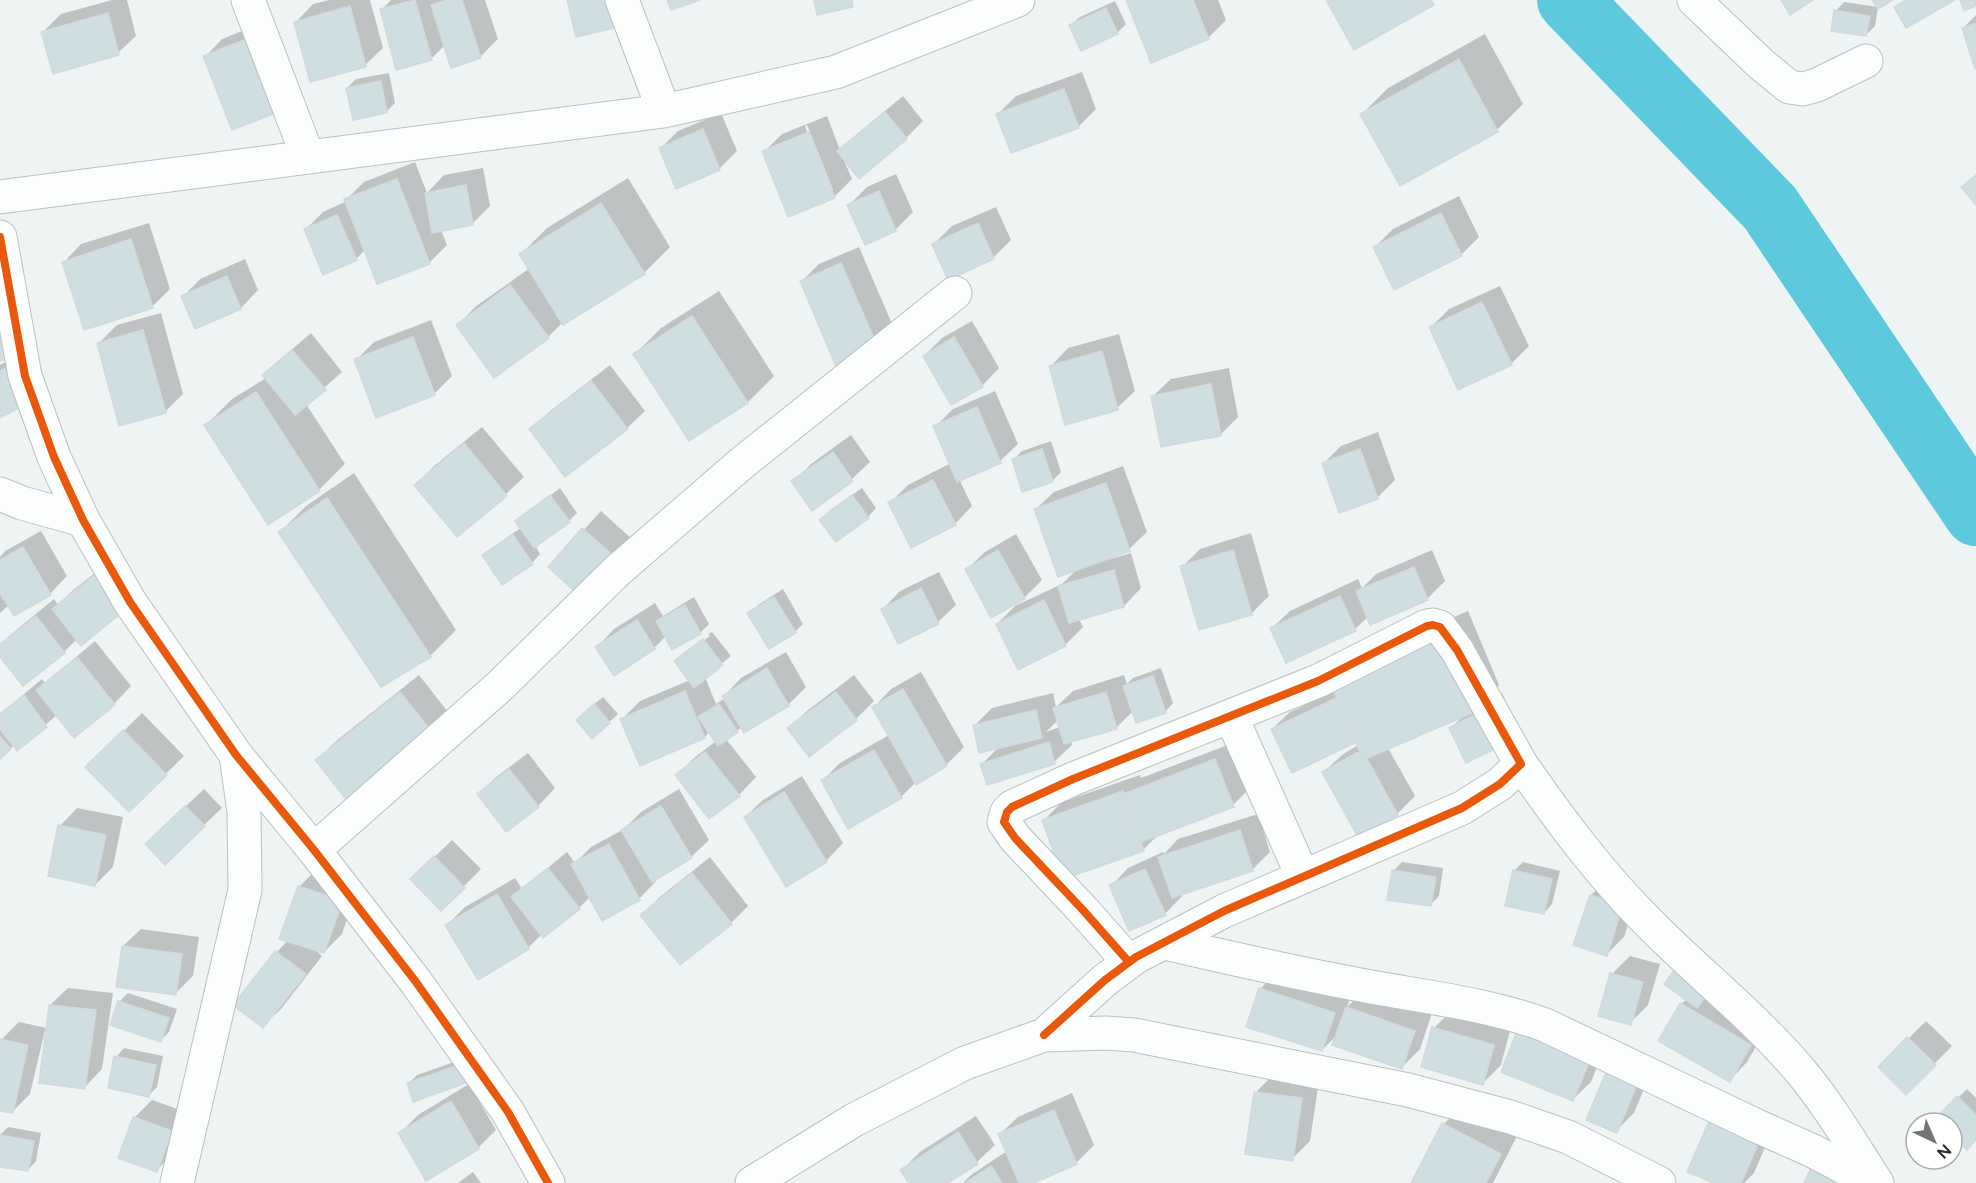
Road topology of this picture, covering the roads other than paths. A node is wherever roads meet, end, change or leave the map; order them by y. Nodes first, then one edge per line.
1 (248, 0) edge
2 (622, 0) edge
3 (1018, 0) edge
4 (1694, 0) edge
5 (1866, 61) dead end
6 (664, 111) junction
7 (308, 157) junction
8 (0, 197) edge
9 (0, 237) edge
10 (955, 293) dead end
11 (0, 494) edge
12 (83, 520) junction
13 (1231, 716) junction
14 (236, 755) junction
15 (1521, 764) junction
16 (314, 850) junction
17 (1303, 877) junction
18 (1164, 943) junction
19 (1128, 962) junction
20 (1044, 1035) junction
21 (177, 1183) edge
22 (548, 1183) edge
23 (752, 1183) edge
24 (1659, 1183) edge
25 (1876, 1183) edge

1 - 7 street
2 - 6 street
3 - 6 street
4 - 5 street
6 - 7 street
7 - 8 street
9 - 12 street
10 - 16 street
11 - 12 street
12 - 14 street
13 - 15 street
13 - 17 street
13 - 19 street
14 - 16 street
14 - 21 street
15 - 17 street
15 - 25 street
16 - 22 street
17 - 18 street
18 - 19 street
18 - 25 street
19 - 20 street
20 - 23 street
20 - 24 street

